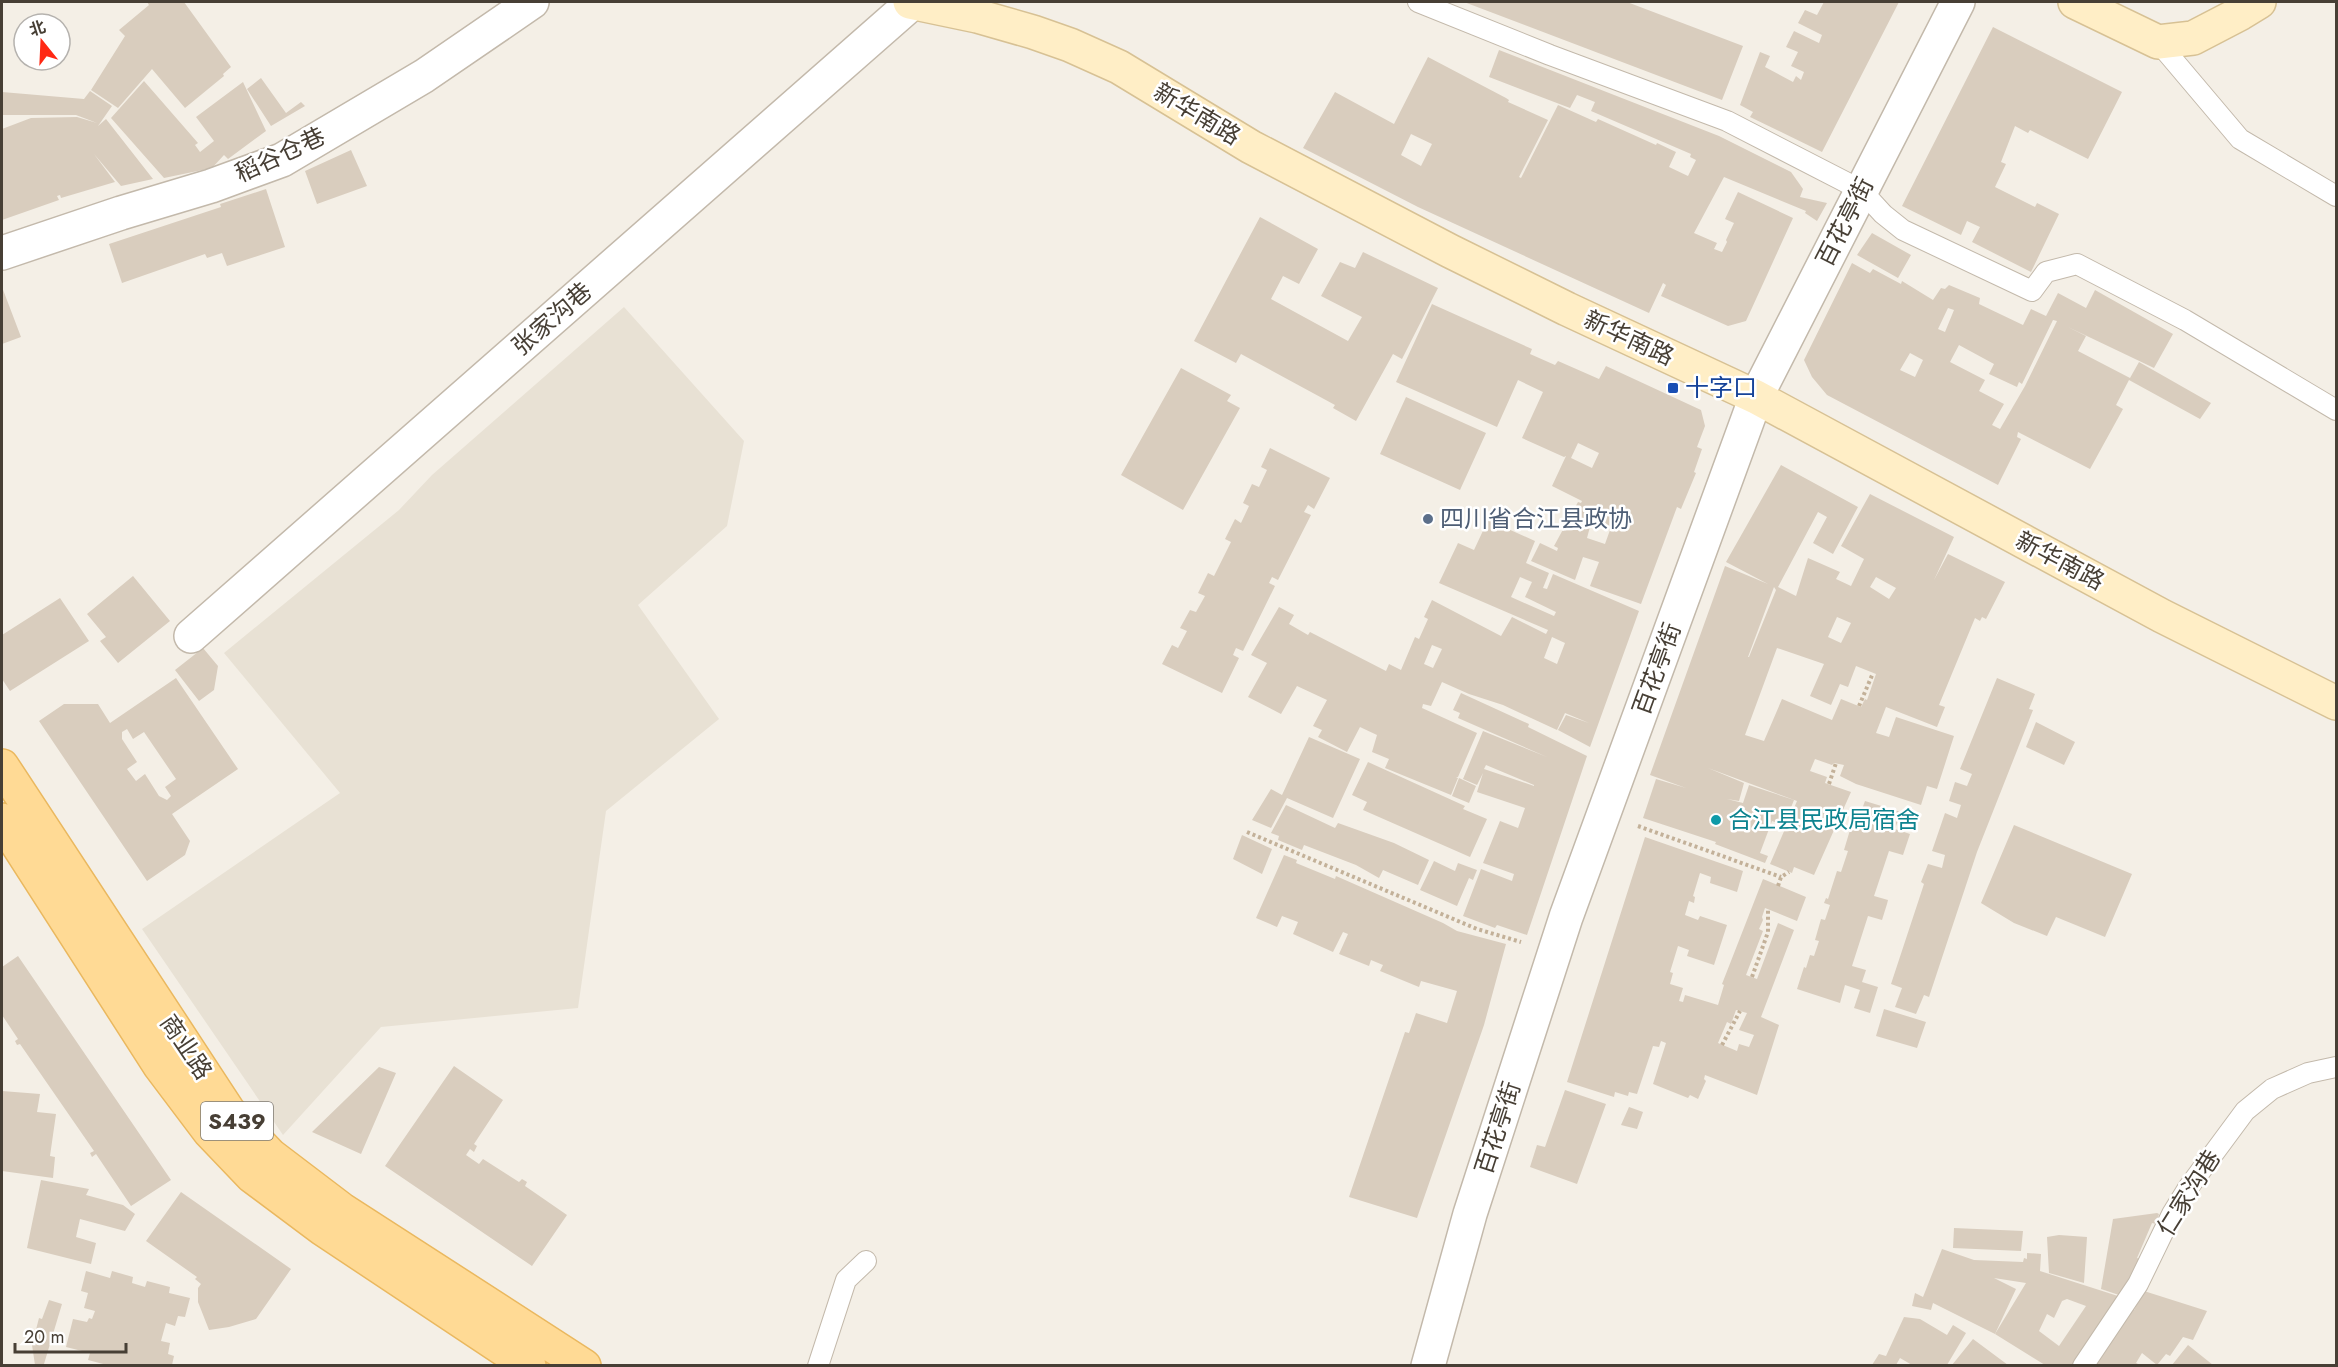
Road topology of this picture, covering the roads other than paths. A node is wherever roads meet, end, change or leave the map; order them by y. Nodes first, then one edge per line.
1 (532, 2) edge
2 (912, 2) edge
3 (1418, 2) edge
4 (1958, 2) edge
5 (2075, 2) edge
6 (2259, 2) edge
7 (2158, 42) junction
8 (1862, 190) junction
9 (2337, 196) edge
10 (2, 253) edge
11 (1756, 397) junction
12 (2337, 410) edge
13 (191, 636) dead end
14 (2337, 703) edge
15 (2, 766) edge
16 (2, 820) edge
17 (2337, 1067) edge
18 (866, 1261) dead end
19 (529, 1365) edge
20 (584, 1365) edge
21 (818, 1365) edge
22 (1428, 1365) edge
23 (2083, 1365) edge

1 - 10 street, 稻谷仓巷
2 - 11 street, 新华南路
2 - 13 street, 张家沟巷
3 - 8 lane
4 - 8 street, 百花亭街
5 - 7 street
6 - 7 street
7 - 9 lane
8 - 11 street, 百花亭街
8 - 12 lane
11 - 14 street, 新华南路
11 - 22 street, 百花亭街
15 - 20 main road, 商业路 / S439
16 - 19 main road, 商业路 / S439
17 - 23 lane, 仁家沟巷
18 - 21 lane

